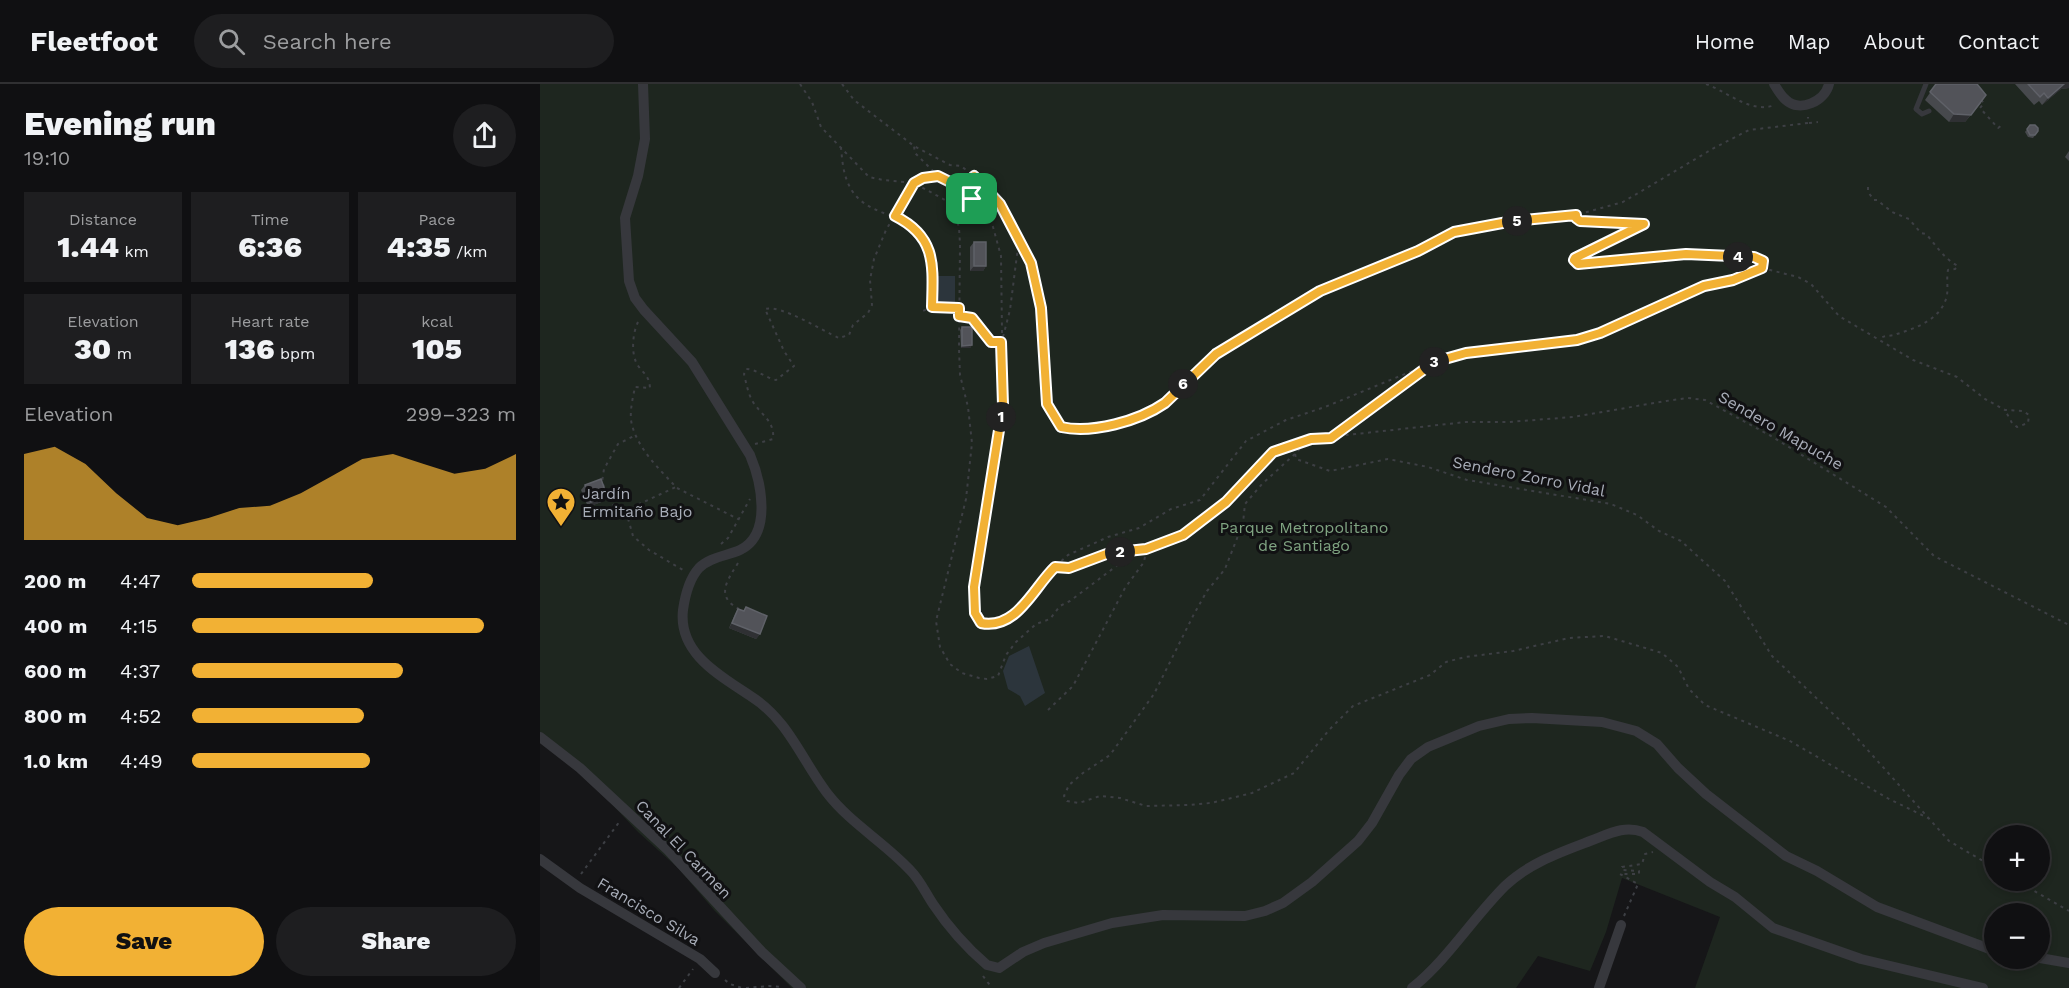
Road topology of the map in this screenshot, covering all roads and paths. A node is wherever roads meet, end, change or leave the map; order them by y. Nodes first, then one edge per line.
1 (642, 84) edge
2 (800, 84) edge
3 (842, 84) edge
4 (1706, 84) edge
5 (1774, 84) edge
6 (1829, 84) edge
7 (1926, 84) edge
8 (1976, 94) edge
9 (1786, 101) junction
10 (1808, 105) junction
11 (1929, 111) dead end
12 (1818, 122) dead end
13 (1808, 123) junction
14 (2002, 125) dead end
15 (914, 146) junction
16 (841, 147) junction
17 (938, 176) junction
18 (974, 176) junction
19 (914, 183) junction
20 (1868, 187) dead end
21 (985, 198) junction
22 (1576, 215) junction
23 (895, 216) junction
24 (1019, 239) junction
25 (1762, 268) junction
26 (932, 307) junction
27 (959, 308) junction
28 (644, 310) junction
29 (923, 311) dead end
30 (959, 316) junction
31 (1880, 339) junction
32 (1001, 342) junction
33 (1434, 362) junction
34 (2005, 410) junction
35 (636, 435) junction
36 (1331, 438) junction
37 (1311, 439) junction
38 (745, 447) junction
39 (1295, 453) junction
40 (676, 487) junction
41 (752, 494) dead end
42 (627, 515) junction
43 (738, 519) junction
44 (721, 544) dead end
45 (1146, 549) junction
46 (738, 564) dead end
47 (1055, 567) junction
48 (693, 576) junction
49 (739, 609) edge
50 (2069, 625) edge
51 (1048, 711) dead end
52 (540, 737) edge
53 (627, 811) junction
54 (1930, 819) junction
55 (1667, 849) junction
56 (540, 859) edge
57 (1984, 862) edge
58 (574, 884) junction
59 (2034, 891) edge
60 (2069, 911) edge
61 (1621, 926) joint
62 (1984, 947) edge
63 (700, 959) junction
64 (2050, 960) edge
65 (2069, 963) edge
66 (715, 973) joint
67 (680, 988) edge
68 (742, 988) edge
69 (746, 988) edge
70 (784, 988) edge
71 (801, 988) edge
72 (1412, 988) edge
73 (1599, 988) edge
74 (1983, 988) edge

1 - 28 street
2 - 16 path
3 - 15 path
4 - 9 path
5 - 9 street
6 - 10 street
7 - 11 lane
8 - 14 path
9 - 10 street
10 - 13 path
12 - 13 path
13 - 22 path
15 - 17 path
15 - 18 path
16 - 19 path
16 - 23 path
17 - 19 path
17 - 21 path
18 - 21 path
18 - 24 path
19 - 23 path
19 - 27 path
20 - 31 path
21 - 32 path
22 - 24 path
22 - 25 path
23 - 26 path
23 - 38 path
24 - 32 path
25 - 31 path
25 - 33 path
26 - 27 path
26 - 29 path
27 - 30 path
28 - 35 path
28 - 38 street
30 - 32 path
30 - 45 path
31 - 34 path
32 - 47 path
33 - 36 path
33 - 47 path
34 - 34 path
35 - 40 path
35 - 42 path
36 - 37 path
36 - 50 path, Sendero Mapuche
37 - 39 path
37 - 45 path
38 - 48 street
39 - 54 path, Sendero Zorro Vidal
39 - 54 path
40 - 42 path
40 - 43 path
41 - 43 path
42 - 48 path
43 - 44 path
45 - 47 path
45 - 51 path
46 - 49 path
48 - 62 street
52 - 53 street, Canal El Carmen
53 - 58 path
53 - 71 street, Canal El Carmen
54 - 57 path, Sendero Zorro Vidal
55 - 61 path
55 - 72 street
55 - 74 street
56 - 58 street, Francisco Silva
58 - 63 street, Francisco Silva
59 - 60 path
61 - 73 street
63 - 66 street, Francisco Silva
63 - 67 path
64 - 65 street
66 - 68 path
69 - 70 path

